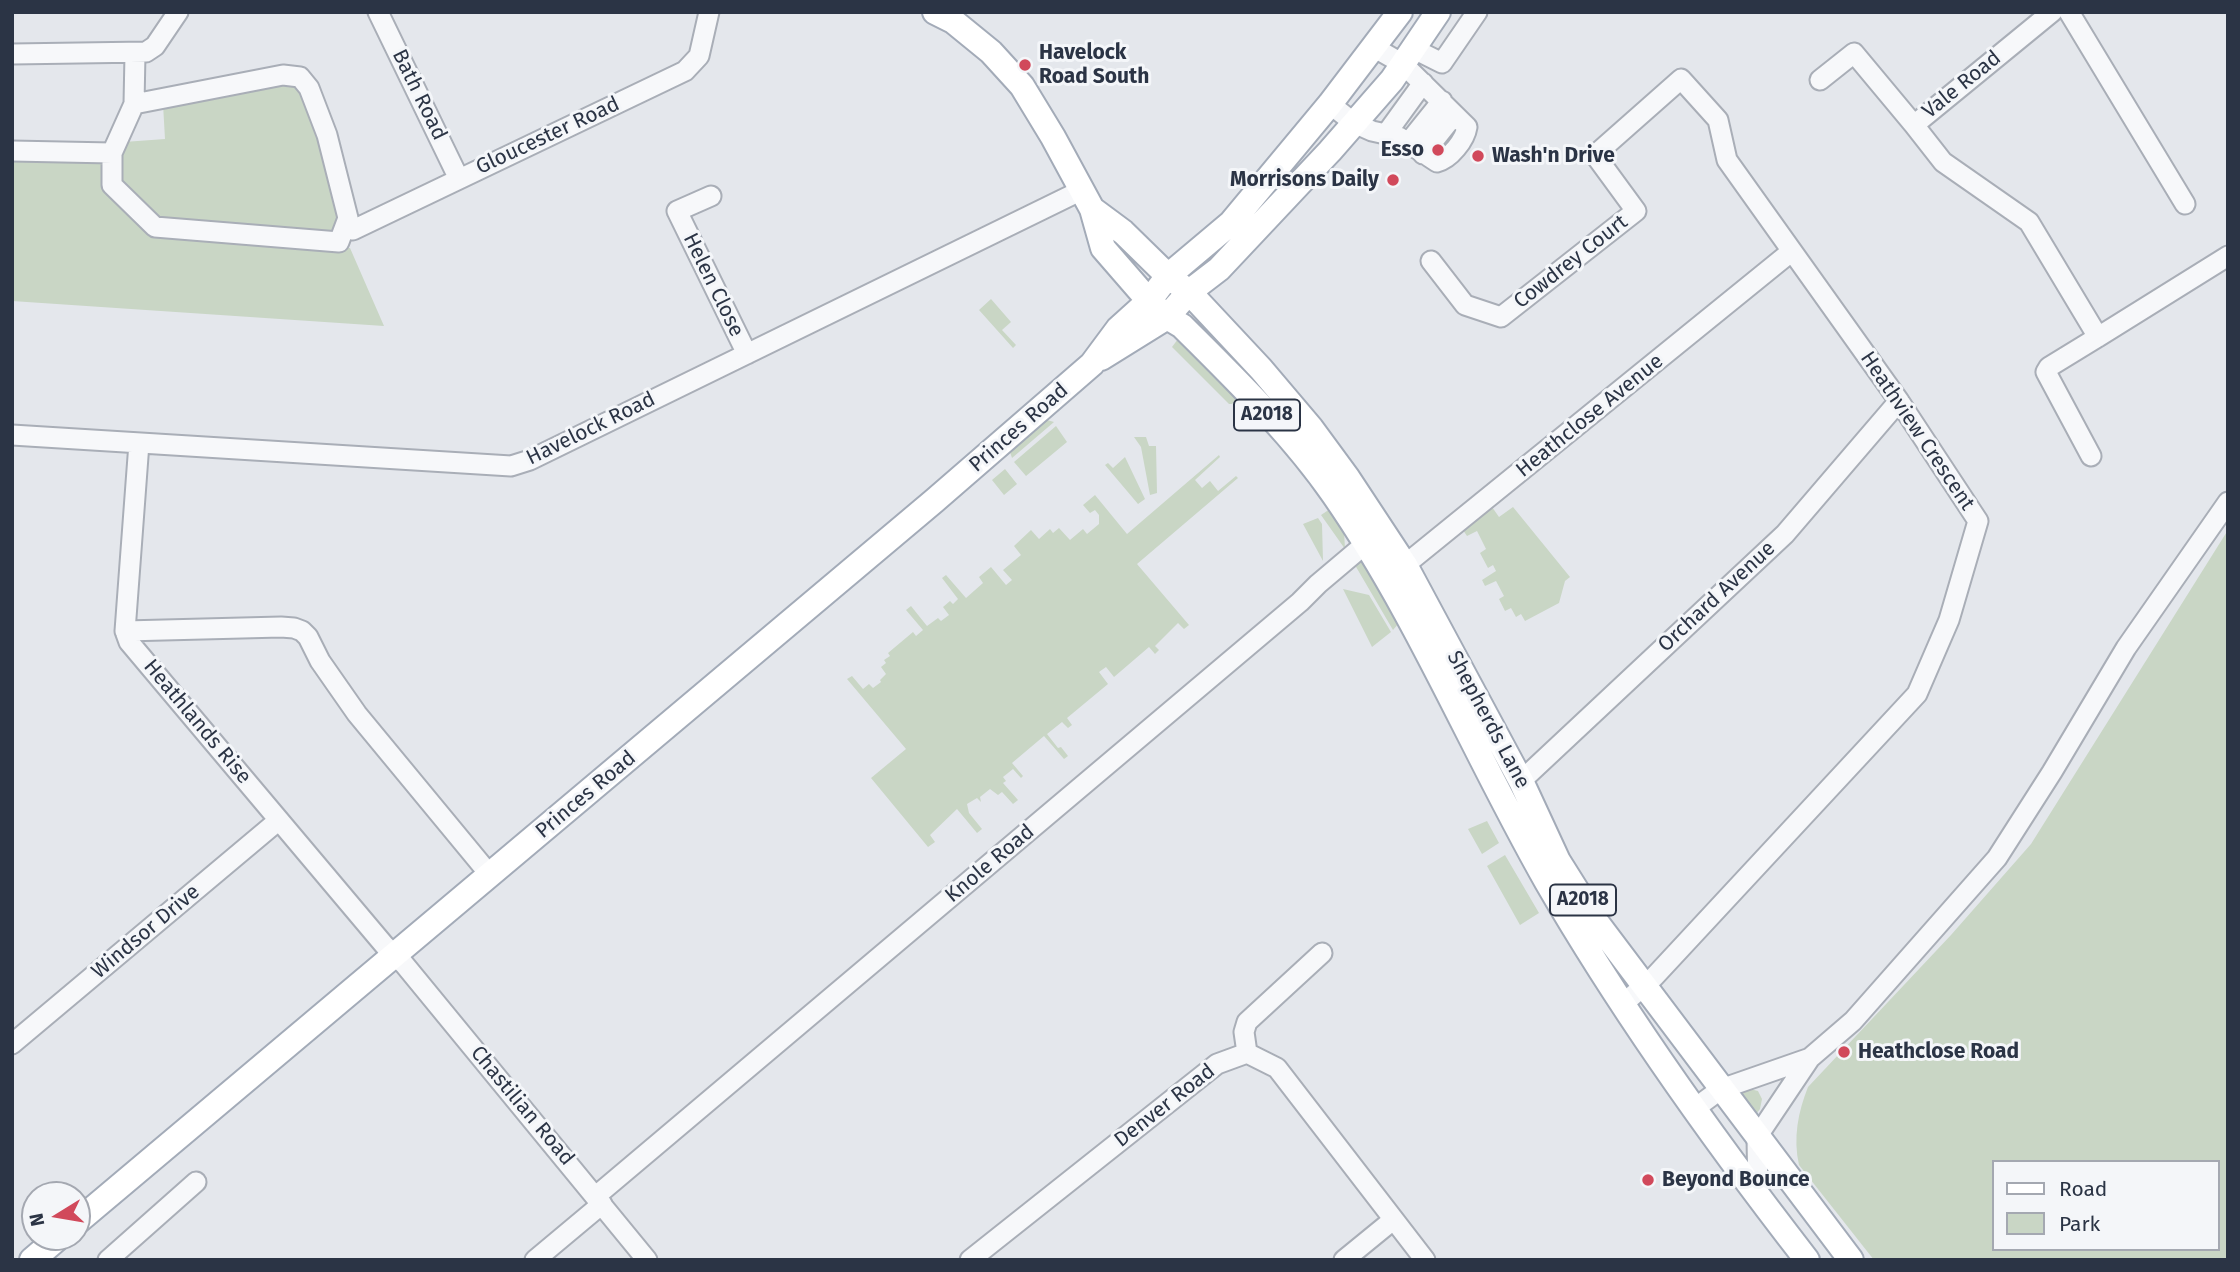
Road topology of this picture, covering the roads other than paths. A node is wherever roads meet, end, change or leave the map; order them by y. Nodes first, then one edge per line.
1 (178, 12) edge
2 (378, 12) edge
3 (709, 12) edge
4 (935, 12) edge
5 (1400, 12) edge
6 (1438, 12) edge
7 (1477, 12) edge
8 (2052, 12) edge
9 (2069, 12) edge
10 (1375, 48) junction
11 (12, 54) edge
12 (135, 54) junction
13 (1409, 56) junction
14 (1681, 79) joint
15 (1820, 80) dead end
16 (1423, 83) junction
17 (134, 104) junction
18 (1329, 104) junction
19 (1448, 108) junction
20 (1354, 123) junction
21 (1914, 125) junction
22 (1386, 134) junction
23 (1416, 148) junction
24 (12, 151) edge
25 (112, 153) junction
26 (459, 179) junction
27 (711, 195) dead end
28 (1087, 200) junction
29 (2185, 204) dead end
30 (353, 230) dead end
31 (1792, 251) junction
32 (2228, 256) edge
33 (1431, 261) dead end
34 (1168, 276) junction
35 (1189, 292) junction
36 (1158, 309) junction
37 (2098, 338) junction
38 (747, 354) junction
39 (1899, 401) junction
40 (12, 435) edge
41 (139, 443) junction
42 (2091, 456) dead end
43 (2228, 502) edge
44 (1373, 537) junction
45 (1396, 572) junction
46 (125, 631) junction
47 (1521, 781) junction
48 (279, 820) junction
49 (489, 875) junction
50 (1322, 953) dead end
51 (394, 956) junction
52 (1643, 986) junction
53 (1623, 1004) junction
54 (12, 1044) edge
55 (1247, 1053) junction
56 (1810, 1058) junction
57 (1721, 1089) junction
58 (1694, 1109) junction
59 (1758, 1137) junction
60 (197, 1182) dead end
61 (1758, 1196) junction
62 (599, 1200) junction
63 (91, 1210) edge
64 (1393, 1220) junction
65 (1846, 1254) edge
66 (114, 1258) edge
67 (536, 1260) edge
68 (647, 1260) edge
69 (970, 1260) edge
70 (1344, 1260) edge
71 (1425, 1260) edge
72 (1808, 1260) edge

1 - 12 street
2 - 26 street, Bath Road
3 - 26 street, Gloucester Road
4 - 28 main road, Shepherds Lane / A2018
5 - 10 main road, Princes Road
6 - 13 main road, Princes Road
7 - 13 street
8 - 21 street, Vale Road
9 - 29 street
10 - 13 street
10 - 18 main road, Princes Road
11 - 12 street
12 - 17 street
13 - 16 street
13 - 20 main road, Princes Road
14 - 31 street, Heathview Crescent
14 - 33 street, Cowdrey Court
15 - 21 street, Vale Road
16 - 19 street
16 - 22 street
17 - 25 street
17 - 25 street
18 - 20 street
18 - 34 main road, Princes Road
19 - 23 street
19 - 23 street
20 - 22 street
20 - 35 main road, Princes Road
21 - 37 street
22 - 23 street
24 - 25 street
26 - 30 street, Gloucester Road
27 - 38 street, Helen Close
28 - 34 main road, Shepherds Lane / A2018
28 - 36 main road, Shepherds Lane / A2018
28 - 38 street, Havelock Road
31 - 39 street, Heathview Crescent
31 - 45 street, Heathclose Avenue
32 - 37 street
34 - 35 main road, Shepherds Lane / A2018
34 - 36 main road, Princes Road
35 - 36 main road, Princes Road
35 - 44 main road, Shepherds Lane / A2018
36 - 44 main road, Shepherds Lane / A2018
36 - 49 main road, Princes Road
37 - 42 street
38 - 41 street, Havelock Road
39 - 47 street, Orchard Avenue
39 - 52 street, Heathview Crescent
40 - 41 street, Havelock Road
41 - 46 street
43 - 56 street
44 - 45 main road, Shepherds Lane / A2018
44 - 62 street, Knole Road
45 - 47 main road, Shepherds Lane / A2018
45 - 53 main road, Shepherds Lane / A2018
46 - 48 street, Heathlands Rise
46 - 49 street
47 - 52 main road, Shepherds Lane / A2018
48 - 51 street, Heathlands Rise
48 - 54 street, Windsor Drive
49 - 51 main road, Princes Road
50 - 55 street
51 - 62 street, Chastilian Road
51 - 63 main road, Princes Road
52 - 53 street, Heathview Crescent
52 - 57 main road, Shepherds Lane / A2018
53 - 58 main road, Shepherds Lane / A2018
55 - 64 street
55 - 69 street, Denver Road
56 - 57 street
56 - 59 street
57 - 58 street
57 - 59 main road, Shepherds Lane / A2018
58 - 61 main road, Shepherds Lane / A2018
59 - 61 street
59 - 65 main road, Shepherds Lane / A2018
60 - 66 street
61 - 72 main road, Shepherds Lane / A2018
62 - 67 street, Knole Road
62 - 68 street, Chastilian Road
64 - 70 street
64 - 71 street

